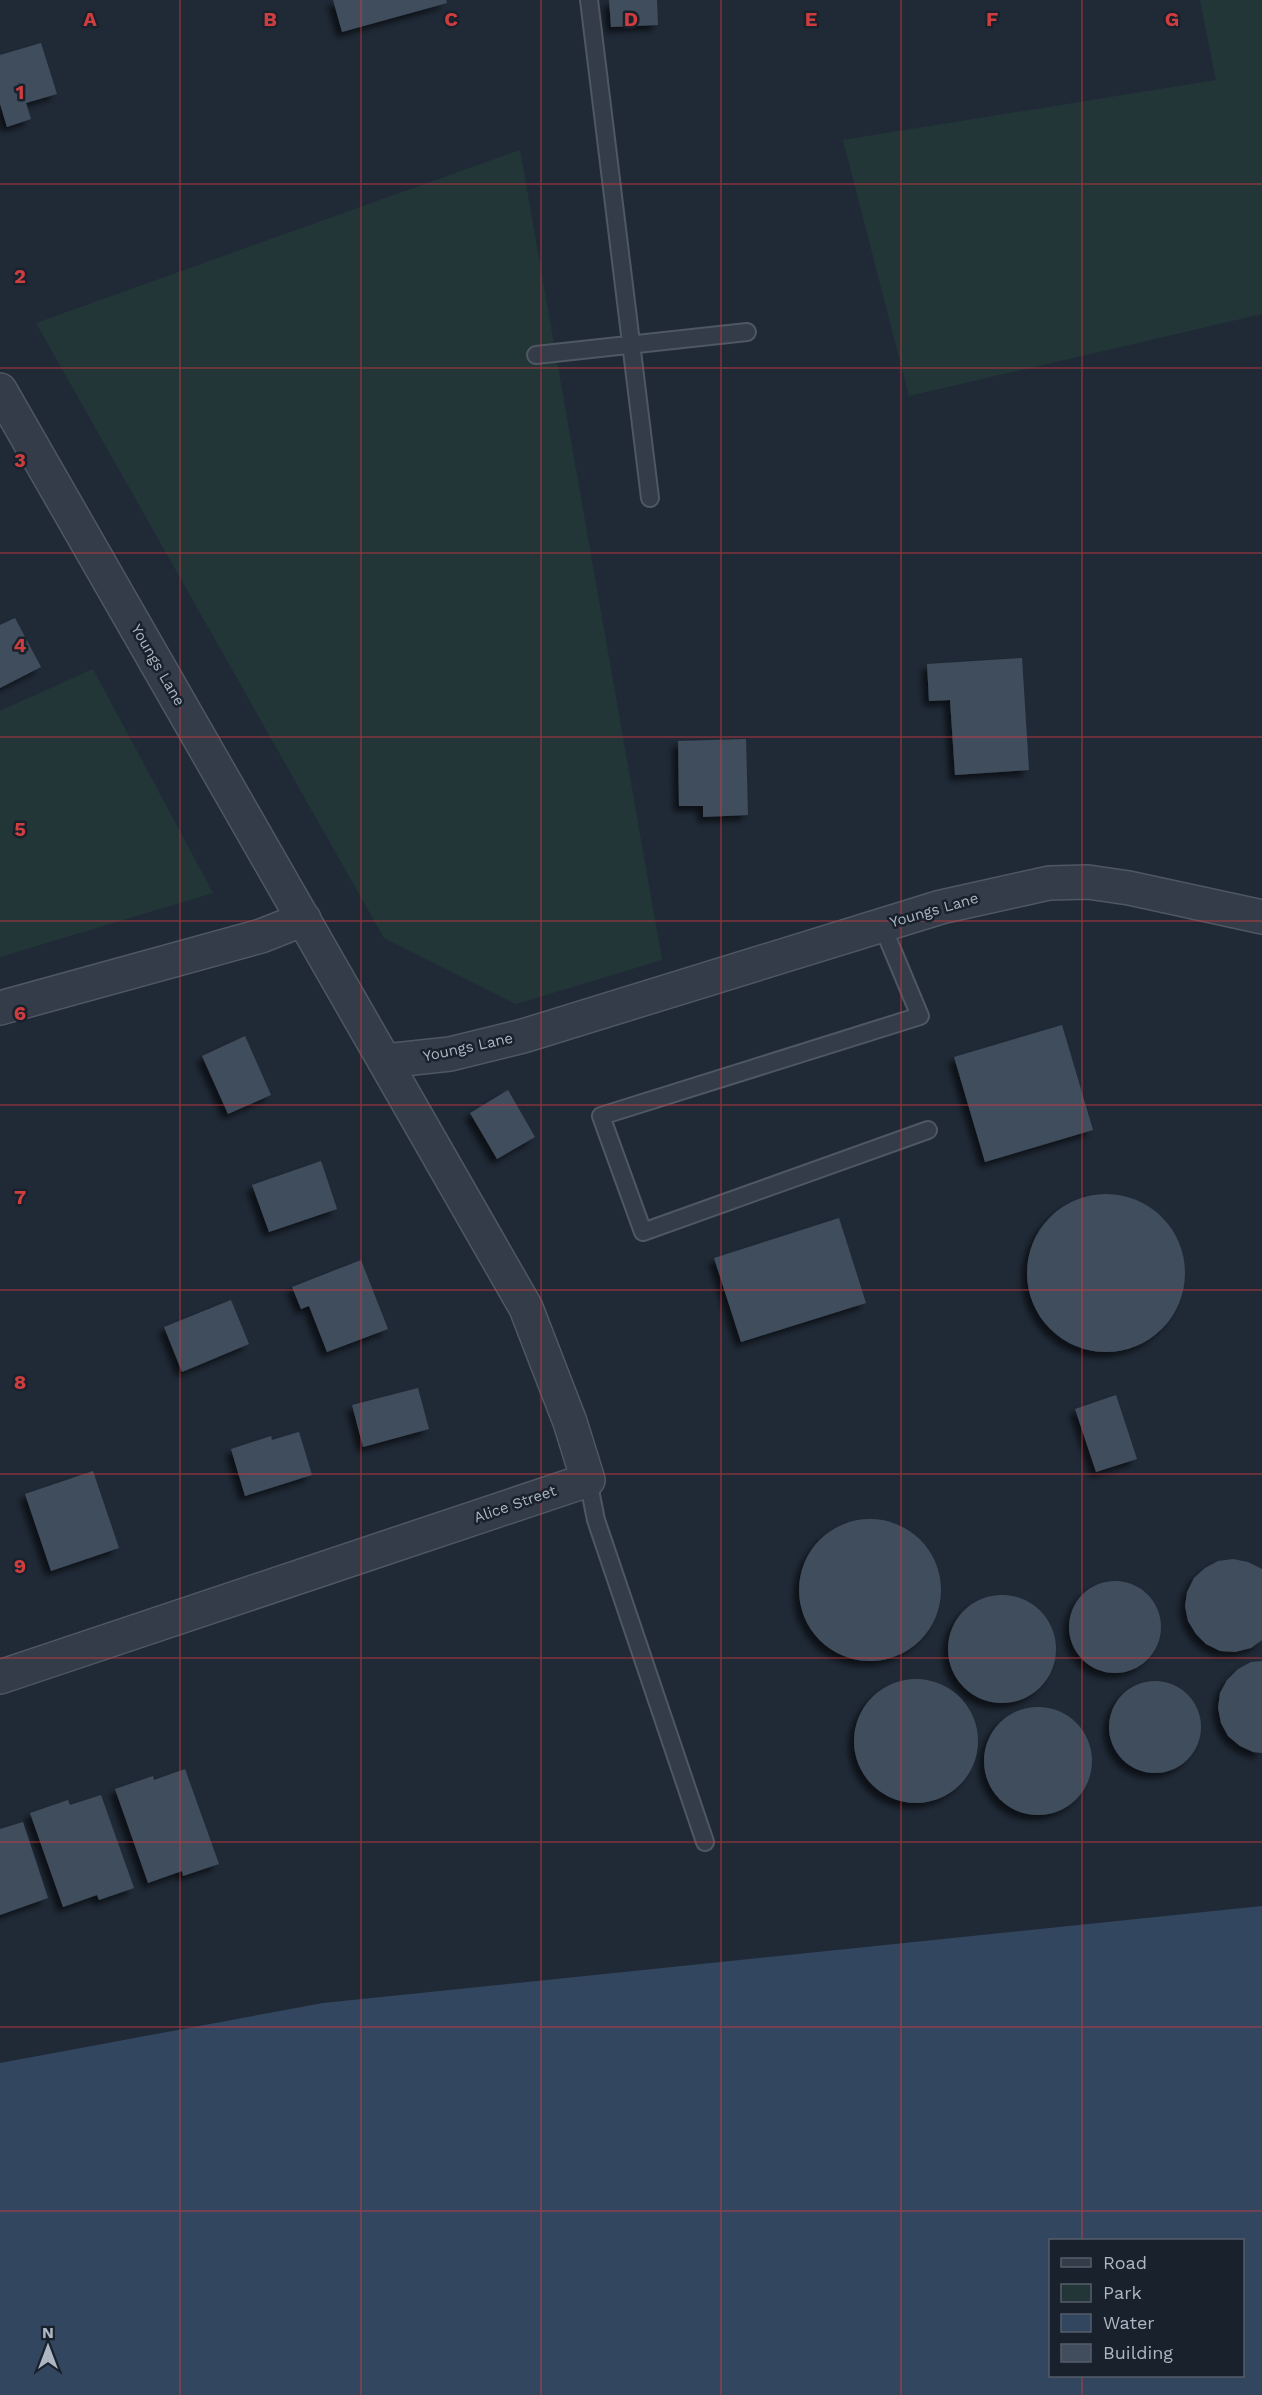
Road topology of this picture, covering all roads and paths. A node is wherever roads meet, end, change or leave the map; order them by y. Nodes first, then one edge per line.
1 (589, 0) edge
2 (747, 332) dead end
3 (631, 344) junction
4 (537, 355) dead end
5 (0, 390) edge
6 (650, 498) dead end
7 (1262, 917) edge
8 (304, 919) junction
9 (882, 925) junction
10 (0, 1008) edge
11 (386, 1061) junction
12 (928, 1130) dead end
13 (588, 1479) junction
14 (0, 1677) edge
15 (705, 1842) dead end

1 - 3 lane
2 - 3 lane
3 - 4 lane
3 - 6 lane
5 - 8 street, Youngs Lane
7 - 9 street, Youngs Lane
8 - 10 street
8 - 11 street, Youngs Lane
9 - 11 street, Youngs Lane
9 - 12 lane
11 - 13 street
13 - 14 street, Alice Street
13 - 15 lane

